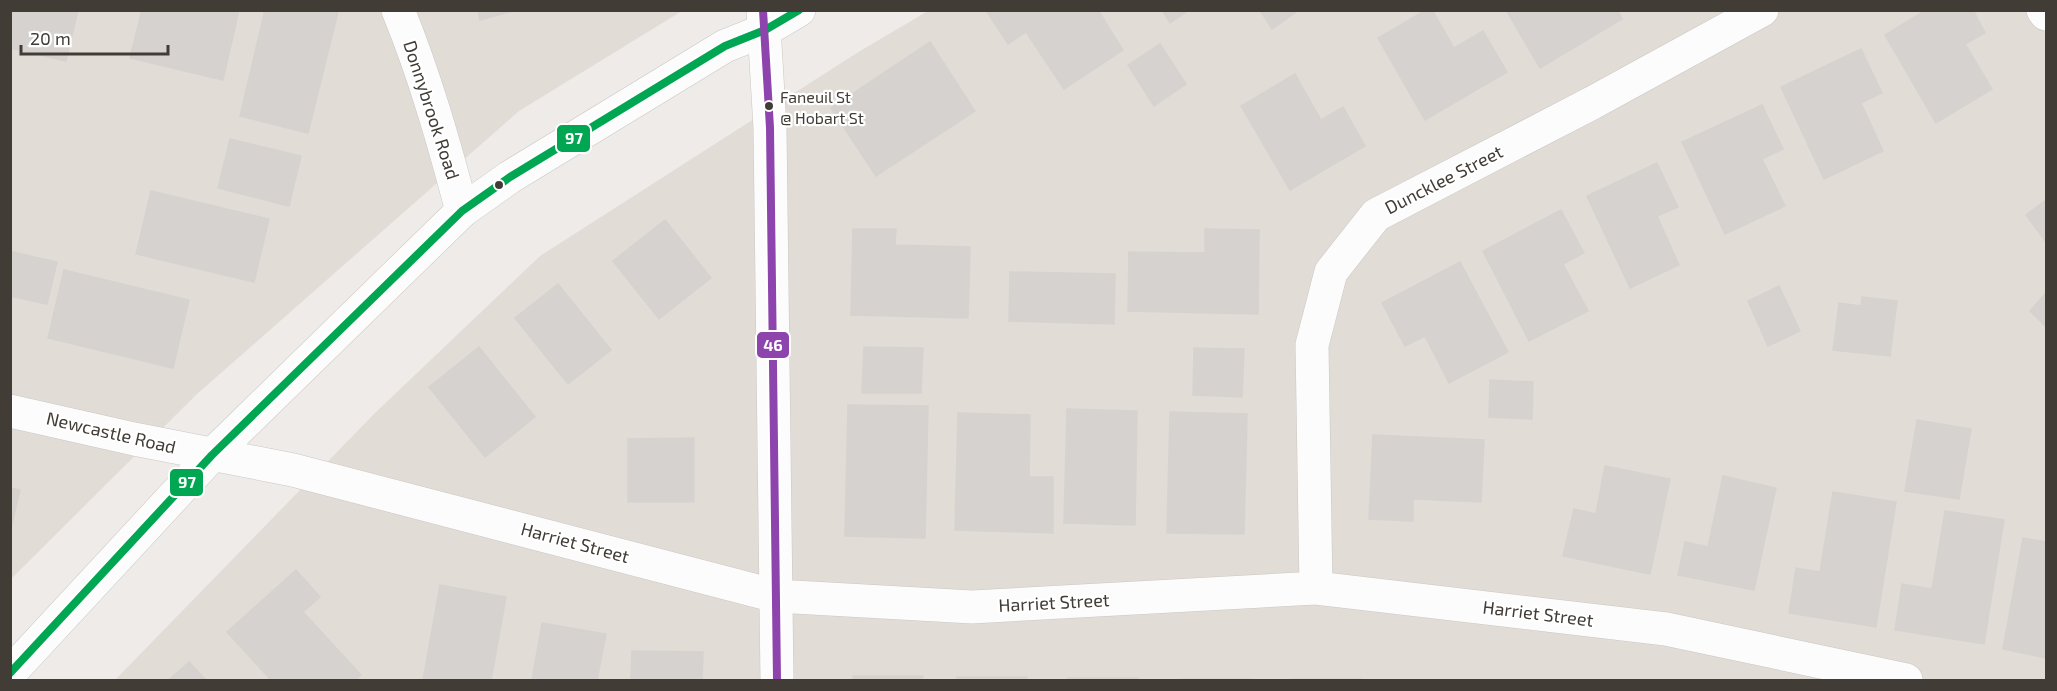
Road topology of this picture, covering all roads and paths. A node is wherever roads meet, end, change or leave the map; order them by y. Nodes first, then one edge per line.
1 (398, 10) edge
2 (799, 10) edge
3 (1762, 10) edge
4 (2043, 10) edge
5 (2046, 14) edge
6 (764, 20) edge
7 (462, 211) junction
8 (10, 411) edge
9 (212, 455) junction
10 (1316, 588) junction
11 (776, 596) junction
12 (10, 673) edge
13 (777, 681) edge
14 (1906, 681) edge

1 - 7 street, Donnybrook Road
2 - 6 street
3 - 10 street, Duncklee Street
4 - 5 street
6 - 7 street
6 - 11 street
7 - 9 street
8 - 9 street, Newcastle Road
9 - 11 street, Harriet Street
9 - 12 street
10 - 11 street, Harriet Street
10 - 14 street, Harriet Street
11 - 13 street

